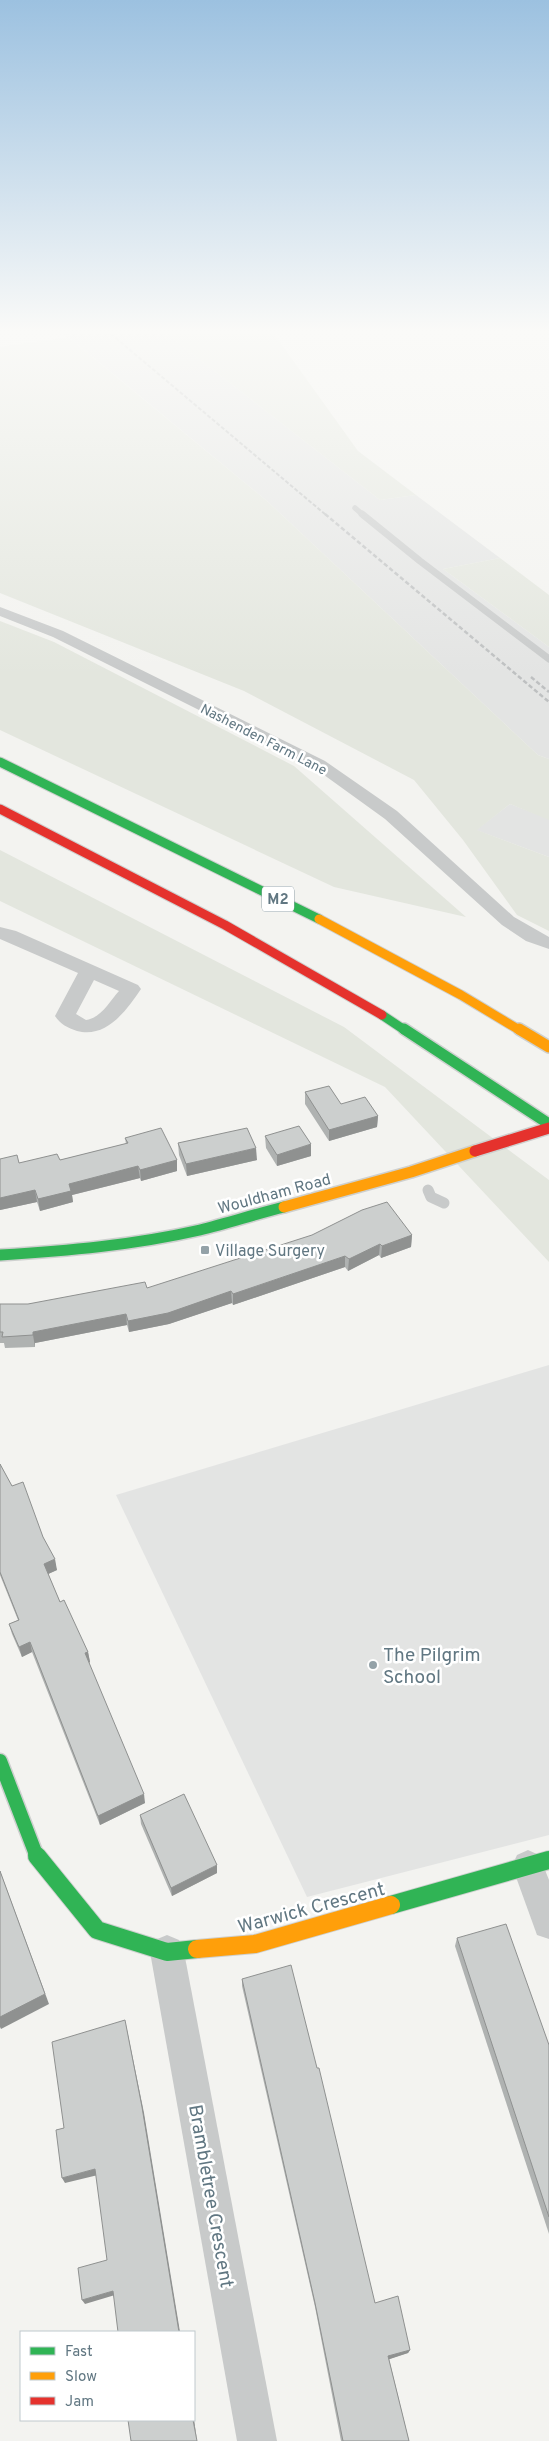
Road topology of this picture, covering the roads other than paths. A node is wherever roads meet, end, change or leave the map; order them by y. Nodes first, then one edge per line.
1 (355, 508) dead end
2 (0, 611) edge
3 (549, 659) edge
4 (0, 762) edge
5 (0, 809) edge
6 (0, 933) edge
7 (549, 943) edge
8 (89, 970) dead end
9 (549, 1047) edge
10 (549, 1126) edge
11 (428, 1190) dead end
12 (444, 1203) dead end
13 (0, 1255) edge
14 (0, 1761) edge
15 (538, 1863) edge
16 (549, 1923) edge
17 (167, 1952) junction
18 (257, 2441) edge

1 - 3 lane
2 - 7 street, Nashenden Farm Lane
4 - 9 main road, M2
5 - 10 main road
6 - 8 street
10 - 13 main road, Wouldham Road
11 - 12 lane
14 - 17 main road, Warwick Crescent
15 - 16 street
15 - 17 main road, Warwick Crescent
17 - 18 street, Brambletree Crescent

